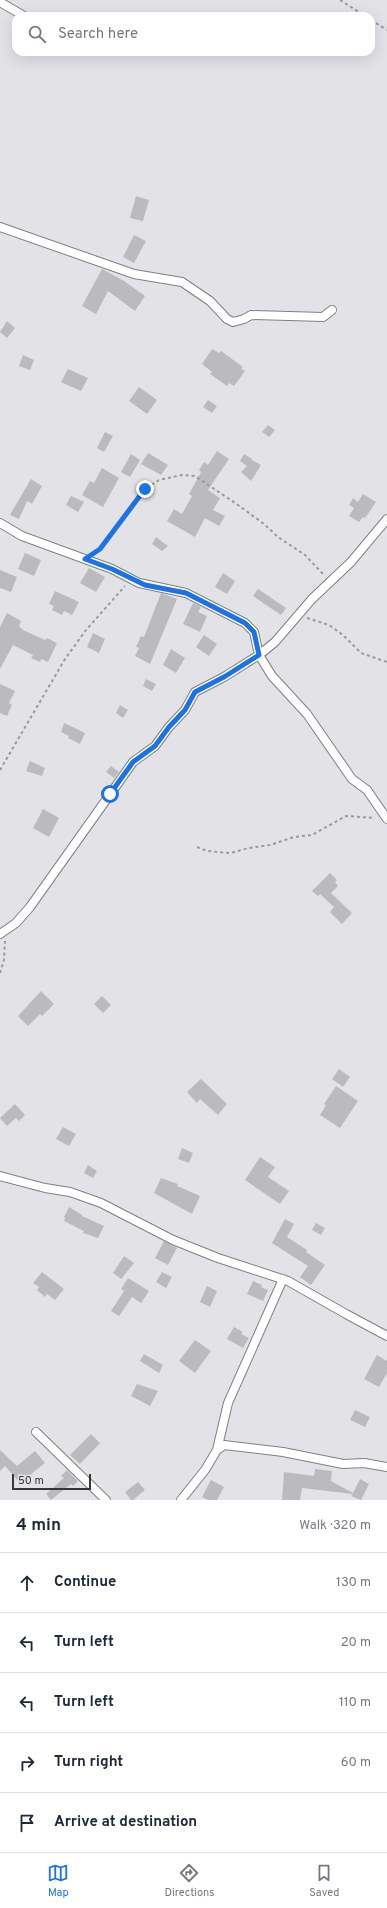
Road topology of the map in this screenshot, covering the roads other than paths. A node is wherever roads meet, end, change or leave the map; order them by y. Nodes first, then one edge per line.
1 (0, 2) edge
2 (17, 12) edge
3 (0, 227) edge
4 (332, 310) dead end
5 (387, 519) edge
6 (0, 523) edge
7 (259, 655) junction
8 (384, 818) edge
9 (1, 933) edge
10 (0, 1176) edge
11 (283, 1279) junction
12 (387, 1336) edge
13 (36, 1432) dead end
14 (216, 1450) junction
15 (387, 1467) edge
16 (106, 1500) edge
17 (181, 1500) edge

1 - 2 street
3 - 4 street
5 - 7 street
6 - 7 street
7 - 8 street
7 - 9 street
10 - 11 street
11 - 12 street
11 - 14 street
13 - 16 street
14 - 15 street
14 - 17 street

